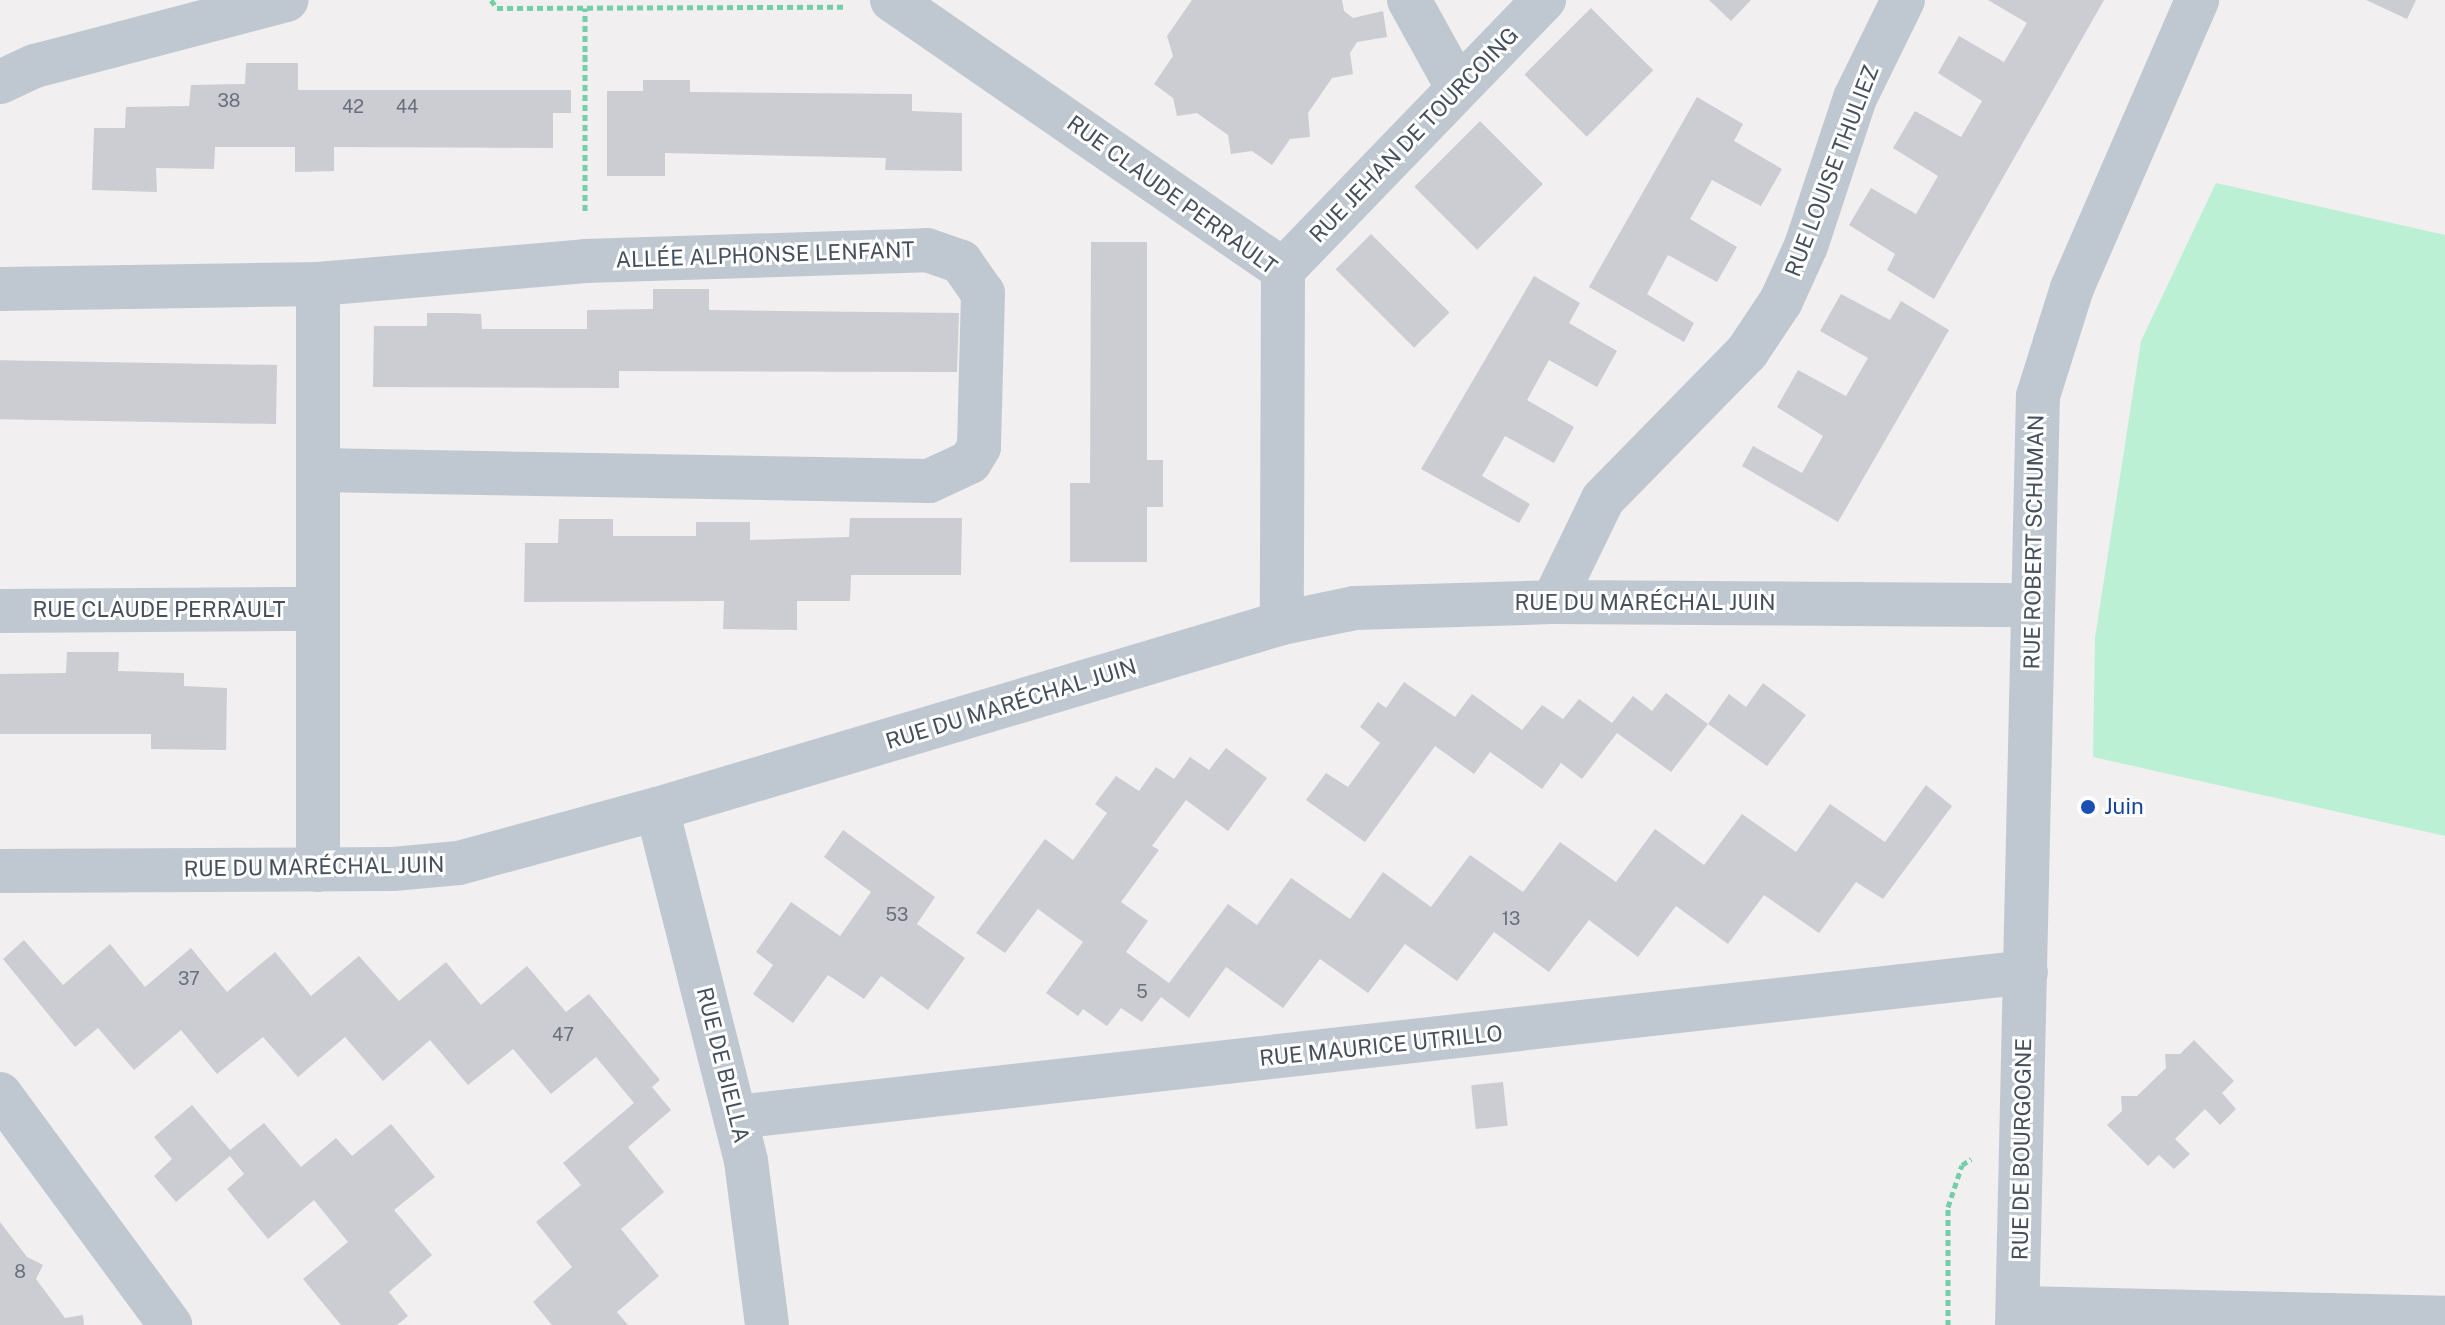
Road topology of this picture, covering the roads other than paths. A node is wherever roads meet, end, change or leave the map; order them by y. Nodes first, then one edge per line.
1 (286, 0) edge
2 (1409, 0) edge
3 (1544, 0) edge
4 (1903, 0) edge
5 (2197, 0) edge
6 (897, 3) edge
7 (0, 82) edge
8 (1457, 87) junction
9 (1283, 270) junction
10 (318, 284) junction
11 (0, 289) edge
12 (318, 470) junction
13 (1553, 602) junction
14 (2031, 605) junction
15 (318, 609) junction
16 (0, 611) edge
17 (1282, 623) junction
18 (657, 809) junction
19 (318, 870) junction
20 (0, 871) edge
21 (2026, 972) junction
22 (0, 1094) edge
23 (736, 1117) junction
24 (2018, 1317) edge
25 (2445, 1318) edge
26 (170, 1325) edge
27 (767, 1325) edge

1 - 7 street
2 - 8 street
3 - 8 street, RUE JEHAN DE TOURCOING
4 - 13 street, RUE LOUISE THULIEZ
5 - 14 street, RUE ROBERT SCHUMAN
6 - 9 street, RUE CLAUDE PERRAULT
8 - 9 street, RUE JEHAN DE TOURCOING
9 - 17 street, RUE CLAUDE PERRAULT
10 - 11 street
10 - 12 street
10 - 12 street, ALLÉE ALPHONSE LENFANT
12 - 15 street
13 - 14 street, RUE DU MARÉCHAL JUIN
13 - 17 street, RUE DU MARÉCHAL JUIN
14 - 21 street, RUE ROBERT SCHUMAN
15 - 16 street, RUE CLAUDE PERRAULT
15 - 19 street
17 - 18 street, RUE DU MARÉCHAL JUIN
18 - 19 street, RUE DU MARÉCHAL JUIN
18 - 23 street, RUE DE BIELLA
19 - 20 street, RUE DU MARÉCHAL JUIN
21 - 23 street, RUE MAURICE UTRILLO
21 - 24 street, RUE DE BOURGOGNE
22 - 26 street
23 - 27 street, RUE DE BIELLA
24 - 25 street

